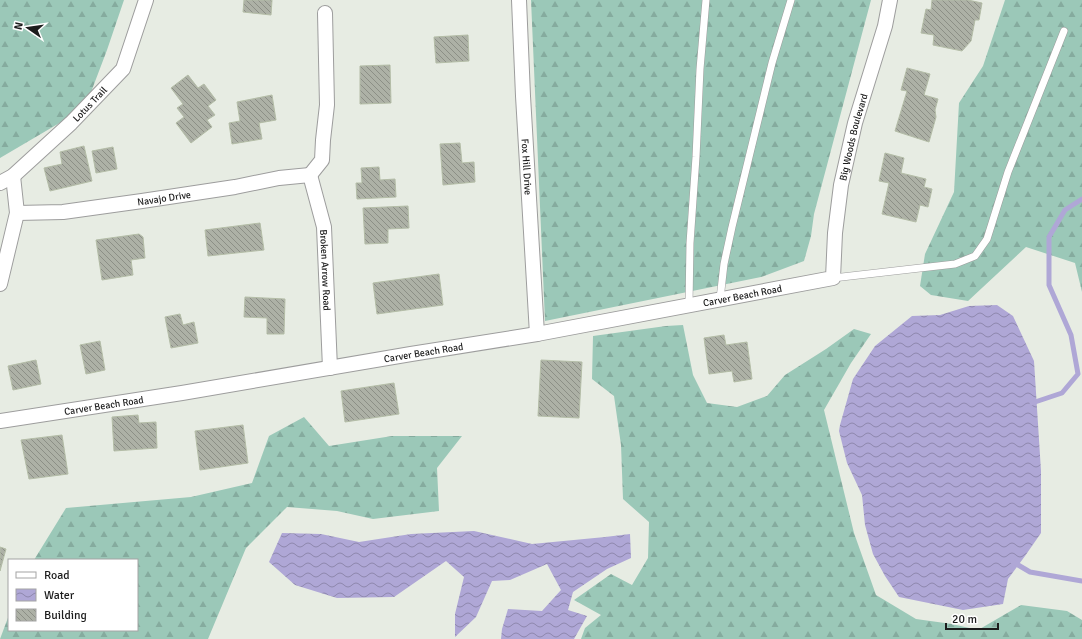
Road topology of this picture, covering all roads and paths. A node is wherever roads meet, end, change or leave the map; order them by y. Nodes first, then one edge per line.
1 (146, 0) edge
2 (519, 0) edge
3 (706, 0) edge
4 (791, 0) edge
5 (890, 0) edge
6 (325, 13) dead end
7 (1064, 31) dead end
8 (310, 175) junction
9 (13, 176) junction
10 (0, 183) edge
11 (17, 213) junction
12 (833, 278) junction
13 (0, 284) edge
14 (720, 299) junction
15 (689, 305) junction
16 (536, 334) junction
17 (330, 368) junction
18 (6, 420) edge

1 - 9 street, Lotus Trail
2 - 16 street, Fox Hill Drive
3 - 15 lane
4 - 14 lane
5 - 12 street, Big Woods Boulevard
6 - 8 street
7 - 12 lane
8 - 11 street, Navajo Drive
8 - 17 street, Broken Arrow Road
9 - 10 street, Lotus Trail
9 - 11 street
11 - 13 street
12 - 14 street, Carver Beach Road
14 - 15 street, Carver Beach Road
15 - 16 street, Carver Beach Road
16 - 17 street, Carver Beach Road
17 - 18 street, Carver Beach Road

